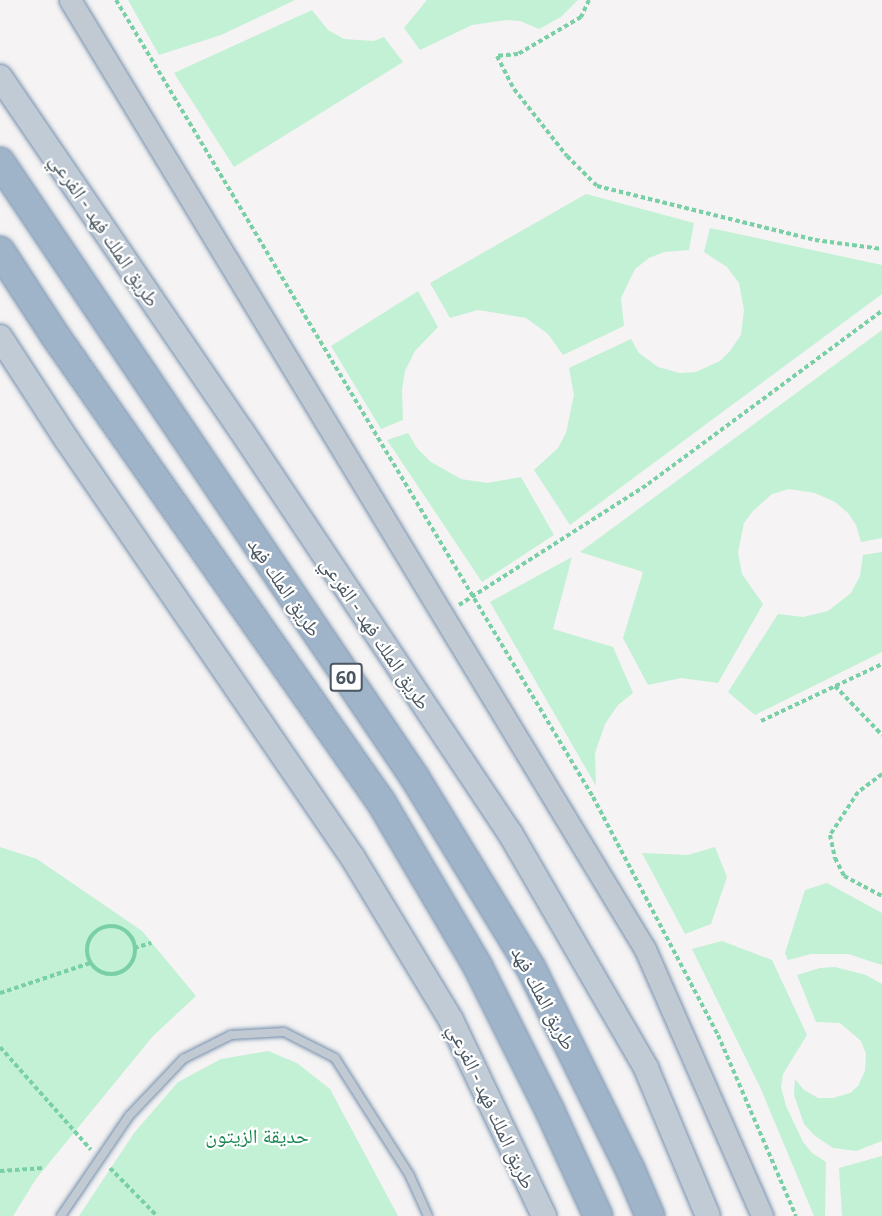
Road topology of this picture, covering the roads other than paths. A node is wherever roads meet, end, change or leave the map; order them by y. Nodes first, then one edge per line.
1 (70, 0) edge
2 (0, 77) edge
3 (0, 162) edge
4 (0, 251) edge
5 (0, 337) edge
6 (62, 1216) edge
7 (428, 1216) edge
8 (544, 1216) edge
9 (598, 1216) edge
10 (650, 1216) edge
11 (708, 1216) edge
12 (762, 1216) edge

1 - 12 street
2 - 11 main road, طريق الملك فهد - الفرعي
3 - 10 highway, طريق الملك فهد / 60
4 - 9 highway, 60
5 - 8 main road, طريق الملك فهد - الفرعي
6 - 7 lane

